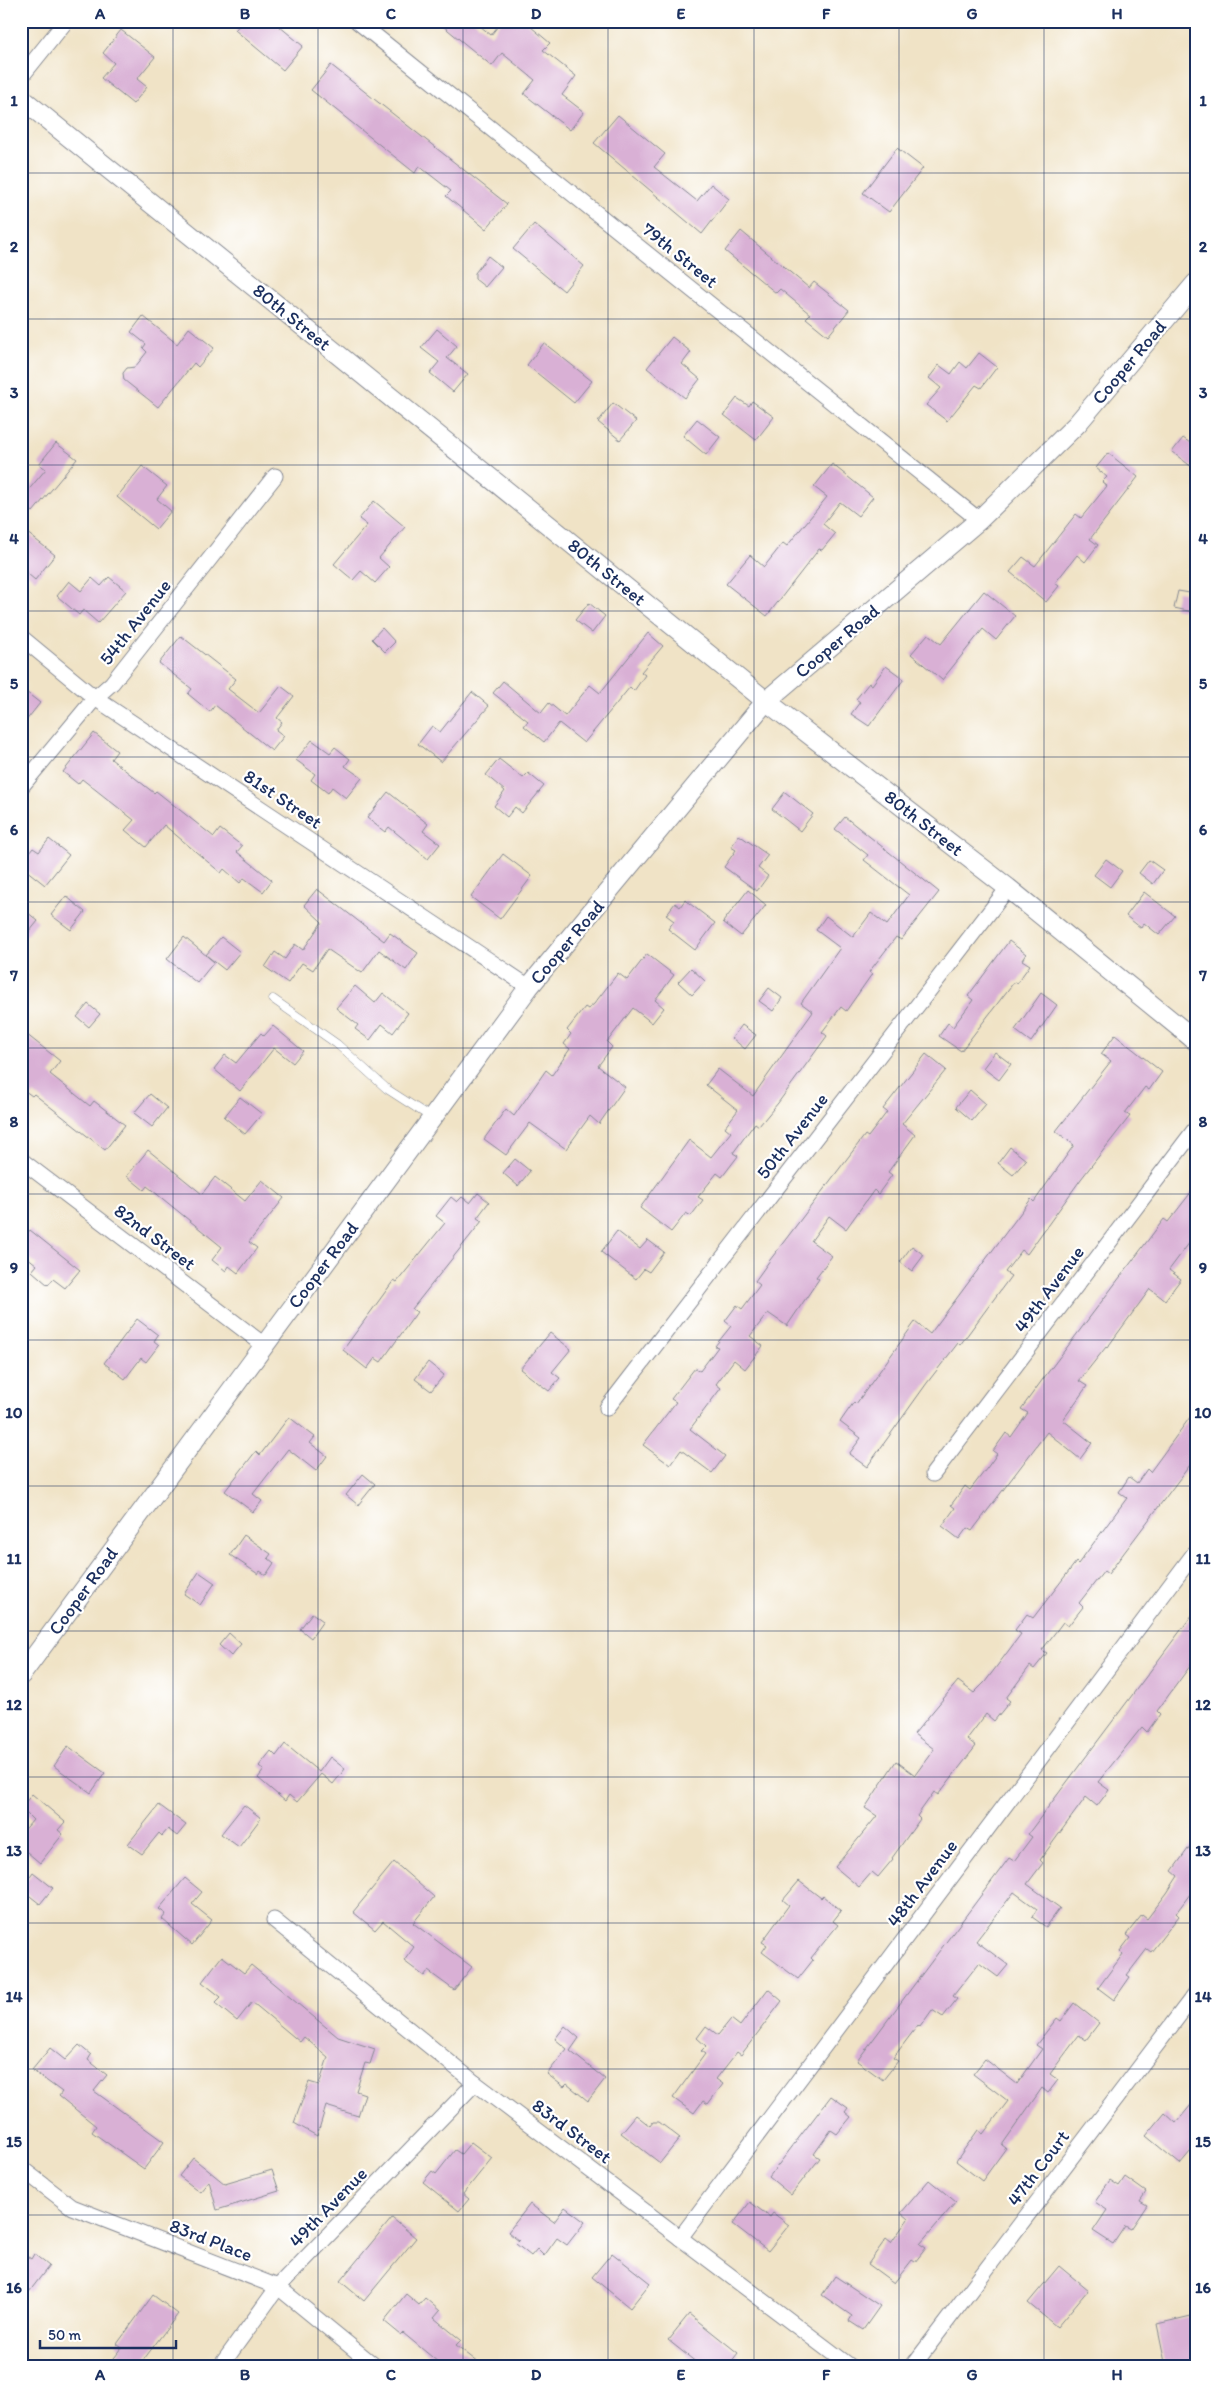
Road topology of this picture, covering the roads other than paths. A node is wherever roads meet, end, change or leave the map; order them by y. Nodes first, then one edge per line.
1 (66, 21) edge
2 (357, 21) edge
3 (21, 77) edge
4 (21, 98) edge
5 (1194, 288) edge
6 (275, 476) dead end
7 (979, 520) junction
8 (21, 637) edge
9 (95, 698) junction
10 (766, 701) junction
11 (21, 787) edge
12 (1008, 888) junction
13 (529, 987) junction
14 (272, 999) dead end
15 (1196, 1041) edge
16 (432, 1118) junction
17 (1196, 1128) edge
18 (21, 1160) edge
19 (264, 1345) junction
20 (607, 1408) dead end
21 (933, 1474) dead end
22 (1196, 1551) edge
23 (21, 1675) edge
24 (274, 1920) dead end
25 (1196, 1993) edge
26 (475, 2083) junction
27 (21, 2168) edge
28 (680, 2238) junction
29 (278, 2288) junction
30 (220, 2367) edge
31 (376, 2367) edge
32 (851, 2367) edge
33 (912, 2367) edge

1 - 3 street
2 - 7 street, 79th Street
4 - 10 street, 80th Street
5 - 7 street, Cooper Road
6 - 9 street, 54th Avenue
7 - 10 street, Cooper Road
8 - 9 street, 81st Street
9 - 11 street, 54th Avenue
9 - 13 street, 81st Street
10 - 12 street, 80th Street
10 - 13 street, Cooper Road
12 - 15 street, 80th Street
12 - 20 street, 50th Avenue
13 - 16 street, Cooper Road
14 - 16 lane
16 - 19 street, Cooper Road
17 - 21 street, 49th Avenue
18 - 19 street, 82nd Street
19 - 23 street, Cooper Road
22 - 28 street, 48th Avenue
24 - 26 street, 83rd Street
25 - 33 street, 47th Court
26 - 28 street, 83rd Street
26 - 29 street, 49th Avenue
27 - 29 street, 83rd Place
28 - 32 street, 83rd Street
29 - 30 street, 49th Avenue
29 - 31 street, 83rd Place

